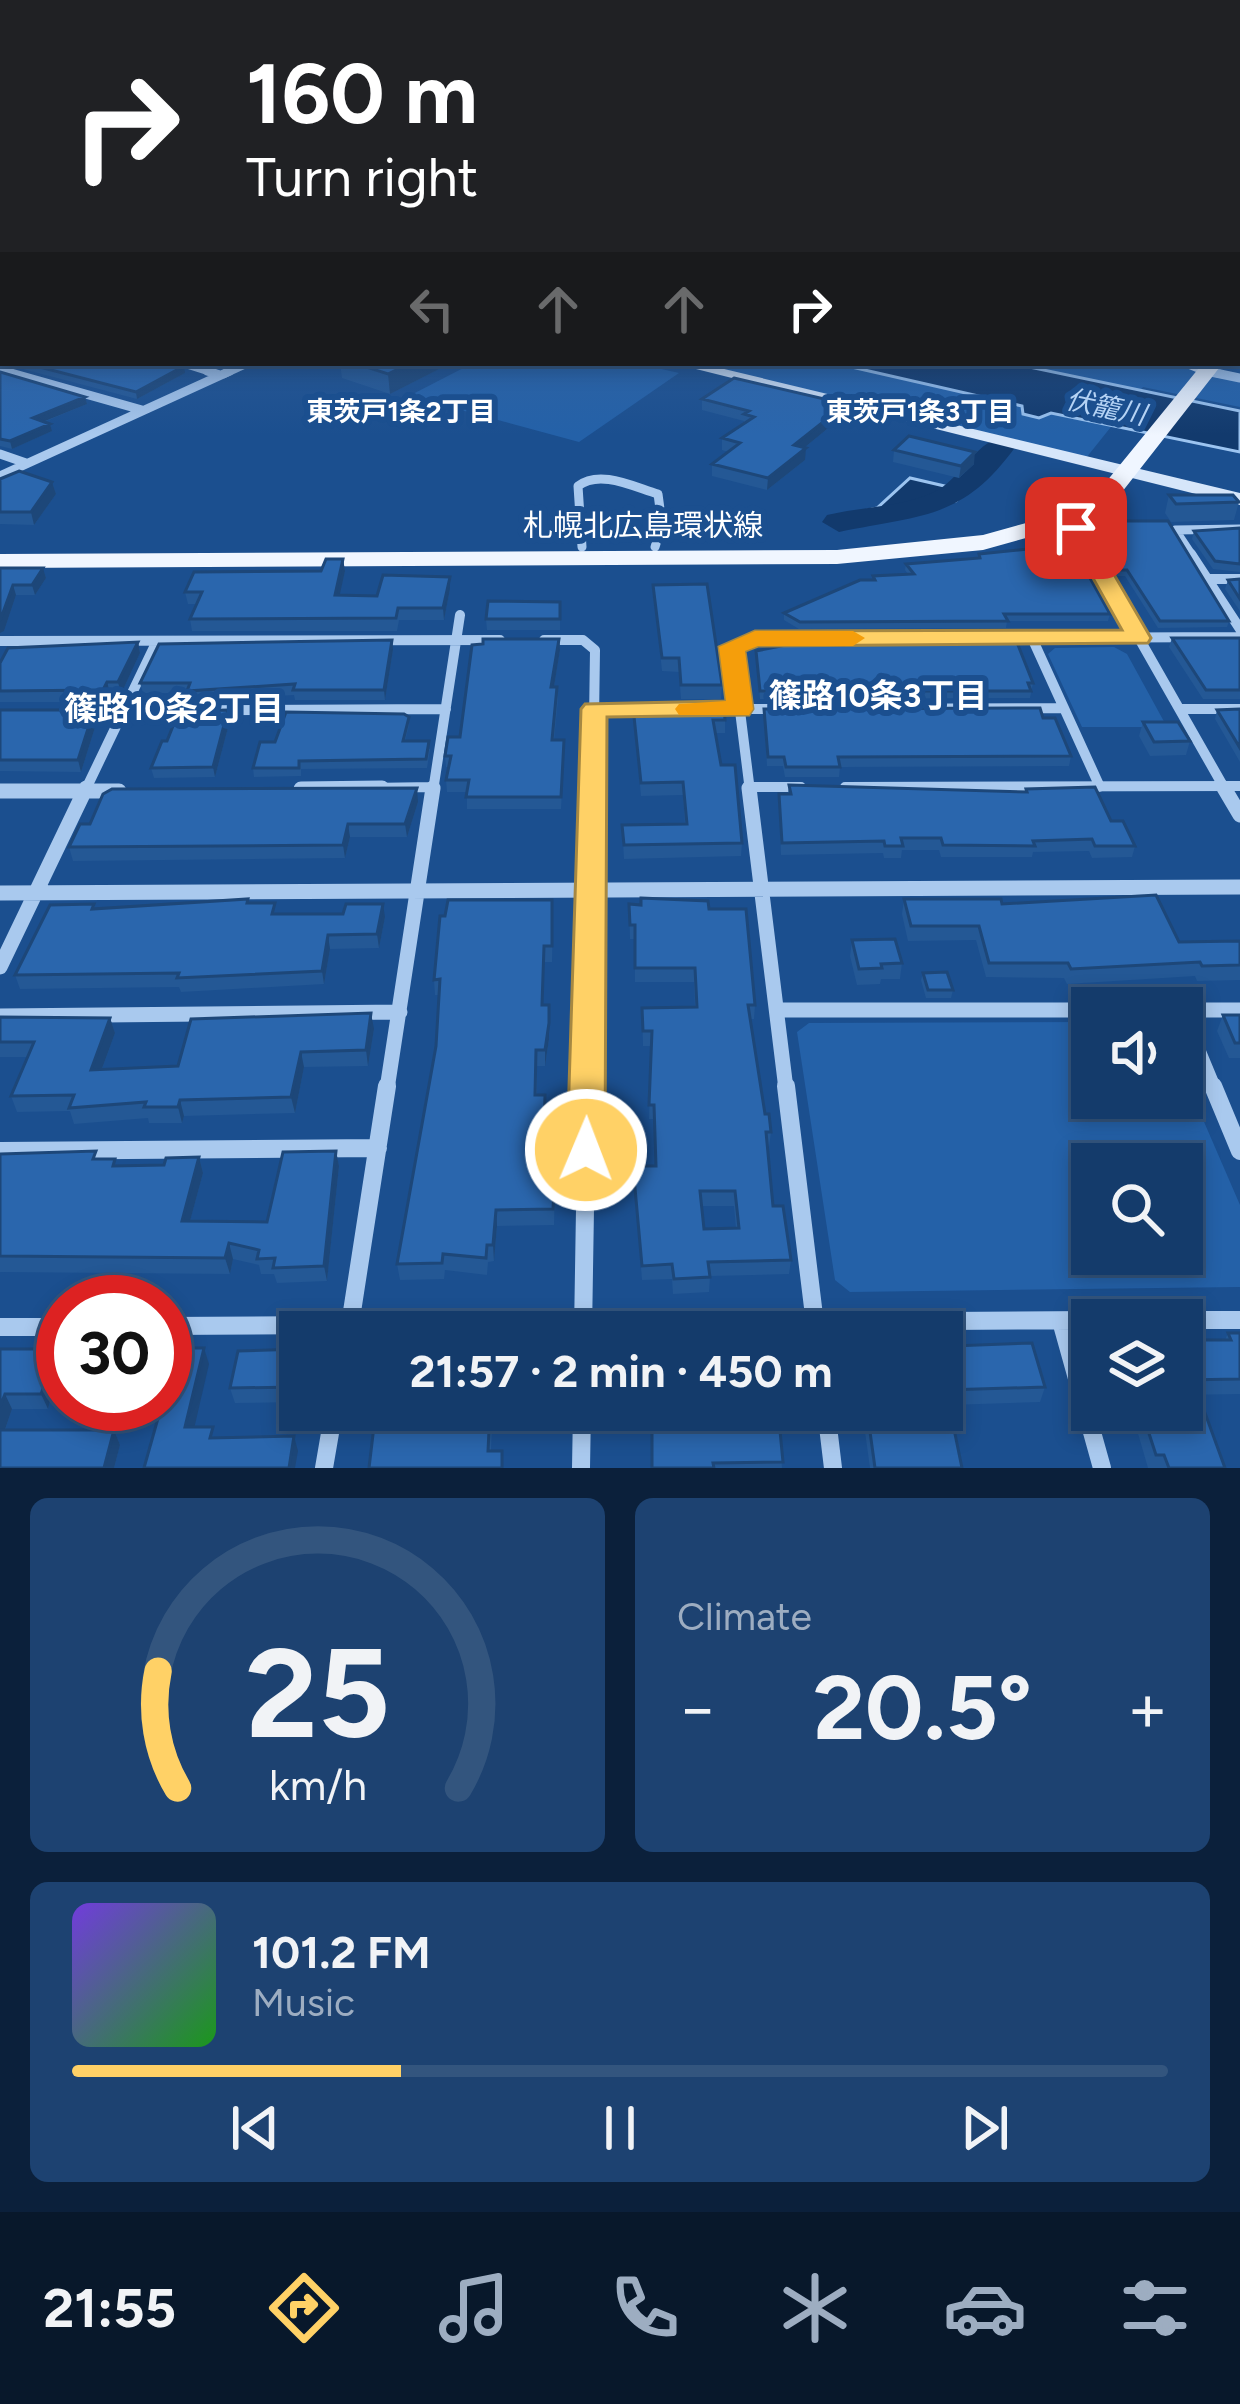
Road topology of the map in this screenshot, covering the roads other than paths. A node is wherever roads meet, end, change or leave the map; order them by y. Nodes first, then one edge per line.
1 (192, 366) edge
2 (241, 366) edge
3 (692, 366) edge
4 (0, 370) edge
5 (1193, 371) edge
6 (221, 375) junction
7 (1240, 378) edge
8 (143, 411) junction
9 (0, 454) edge
10 (27, 464) junction
11 (1117, 469) junction
12 (0, 476) edge
13 (1240, 499) edge
14 (1069, 515) junction
15 (1240, 530) edge
16 (655, 547) junction
17 (582, 548) junction
18 (0, 549) edge
19 (0, 561) edge
20 (1207, 579) junction
21 (1240, 579) edge
22 (460, 615) dead end
23 (1240, 633) edge
24 (1033, 638) junction
25 (1139, 638) junction
26 (157, 640) junction
27 (456, 640) junction
28 (1, 643) edge
29 (1064, 708) junction
30 (594, 709) junction
31 (656, 709) edge
32 (698, 709) edge
33 (740, 709) junction
34 (786, 709) edge
35 (809, 709) edge
36 (1180, 709) junction
37 (1240, 709) edge
38 (446, 710) junction
39 (123, 711) junction
40 (62, 712) edge
41 (1223, 786) junction
42 (1240, 786) edge
43 (434, 787) junction
44 (1100, 787) junction
45 (750, 788) junction
46 (294, 789) edge
47 (0, 791) edge
48 (84, 791) junction
49 (131, 791) edge
50 (1240, 815) edge
51 (1240, 887) edge
52 (763, 889) junction
53 (418, 890) junction
54 (590, 890) junction
55 (0, 893) edge
56 (35, 893) junction
57 (0, 967) edge
58 (777, 1010) junction
59 (1071, 1010) edge
60 (1240, 1010) edge
61 (1203, 1011) edge
62 (400, 1012) junction
63 (0, 1016) edge
64 (1203, 1062) edge
65 (378, 1148) junction
66 (0, 1151) edge
67 (1240, 1151) edge
68 (352, 1311) edge
69 (583, 1311) edge
70 (814, 1311) edge
71 (1203, 1320) edge
72 (1240, 1320) edge
73 (1061, 1321) junction
74 (1071, 1321) edge
75 (963, 1323) edge
76 (192, 1326) edge
77 (0, 1327) edge
78 (36, 1327) edge
79 (279, 1327) edge
80 (330, 1431) edge
81 (581, 1431) edge
82 (829, 1431) edge
83 (324, 1468) edge
84 (580, 1468) edge
85 (833, 1468) edge
86 (1102, 1468) edge

1 - 6 street
2 - 6 street
3 - 11 main road
4 - 8 street
5 - 7 street
5 - 11 main road, 札幌北広島環状線
6 - 8 street
8 - 10 street
9 - 10 street
10 - 12 street
11 - 13 main road
11 - 14 main road, 札幌北広島環状線
11 - 16 main road, 札幌北広島環状線
14 - 19 main road, 札幌北広島環状線
14 - 25 street
15 - 20 street
16 - 17 main road, 札幌北広島環状線
16 - 17 street
17 - 18 main road, 札幌北広島環状線
20 - 21 street
20 - 23 street
22 - 27 street
23 - 25 street
24 - 25 street
24 - 29 street
24 - 33 street
25 - 36 street
26 - 27 street
26 - 28 street
26 - 39 street
27 - 30 street
27 - 38 street
29 - 35 street
29 - 44 street
30 - 31 street
30 - 54 street
32 - 33 street
33 - 34 street
33 - 45 street
36 - 37 street
36 - 41 street
38 - 39 street
38 - 43 street
39 - 40 street
39 - 48 street
41 - 42 street
41 - 44 street
41 - 50 street
43 - 46 street
43 - 53 street
44 - 45 street
45 - 52 street
47 - 48 street
48 - 49 street
48 - 56 street
51 - 52 street
52 - 54 street
52 - 58 street
53 - 54 street
53 - 56 street
53 - 62 street
54 - 69 street
55 - 56 street
56 - 57 street
58 - 59 street
58 - 70 street
60 - 61 street
62 - 63 street
62 - 65 street
64 - 67 street
65 - 66 street
65 - 68 street
71 - 72 street
73 - 74 street
73 - 75 street
73 - 86 street
76 - 79 street
77 - 78 street
80 - 83 street
81 - 84 street
82 - 85 street

